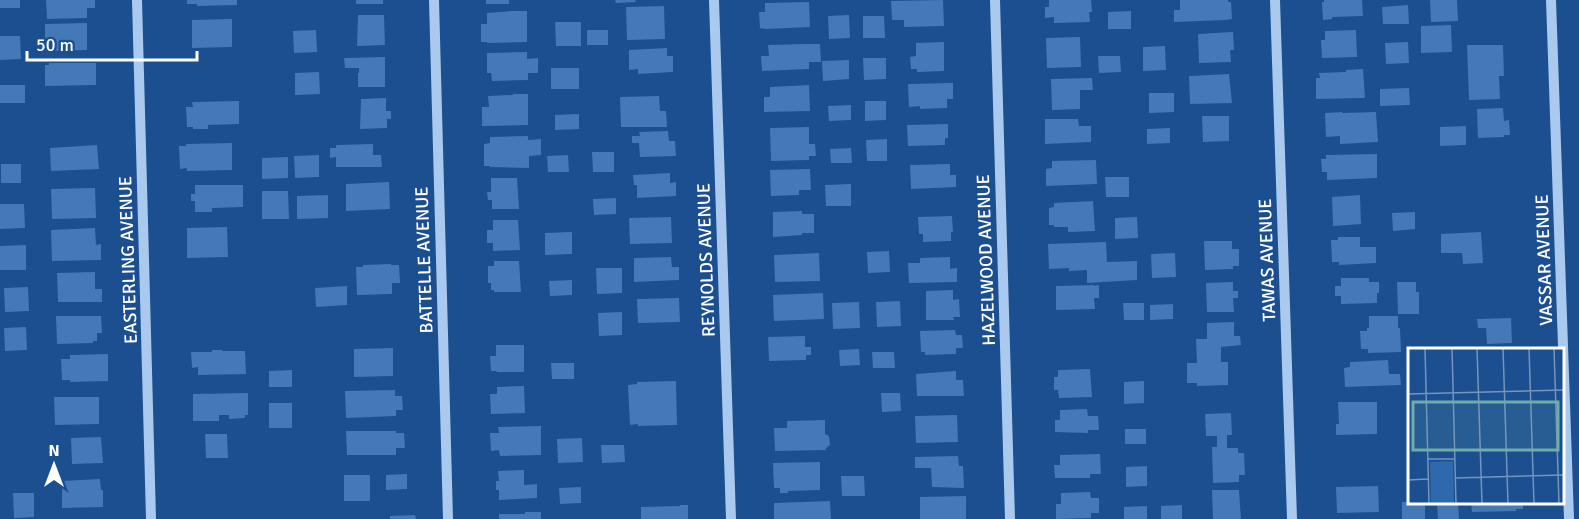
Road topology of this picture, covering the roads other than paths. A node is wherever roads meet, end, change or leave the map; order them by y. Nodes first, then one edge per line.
1 (137, 0) edge
2 (434, 0) edge
3 (714, 0) edge
4 (995, 0) edge
5 (1275, 0) edge
6 (1551, 0) edge
7 (1563, 348) edge
8 (1564, 375) edge
9 (151, 519) edge
10 (448, 519) edge
11 (731, 519) edge
12 (1010, 519) edge
13 (1292, 519) edge
14 (1569, 519) edge

1 - 9 street, EASTERLING AVENUE
2 - 10 street, BATTELLE AVENUE
3 - 11 street, REYNOLDS AVENUE
4 - 12 street, HAZELWOOD AVENUE
5 - 13 street, TAWAS AVENUE
6 - 7 street, VASSAR AVENUE
8 - 14 street, VASSAR AVENUE

